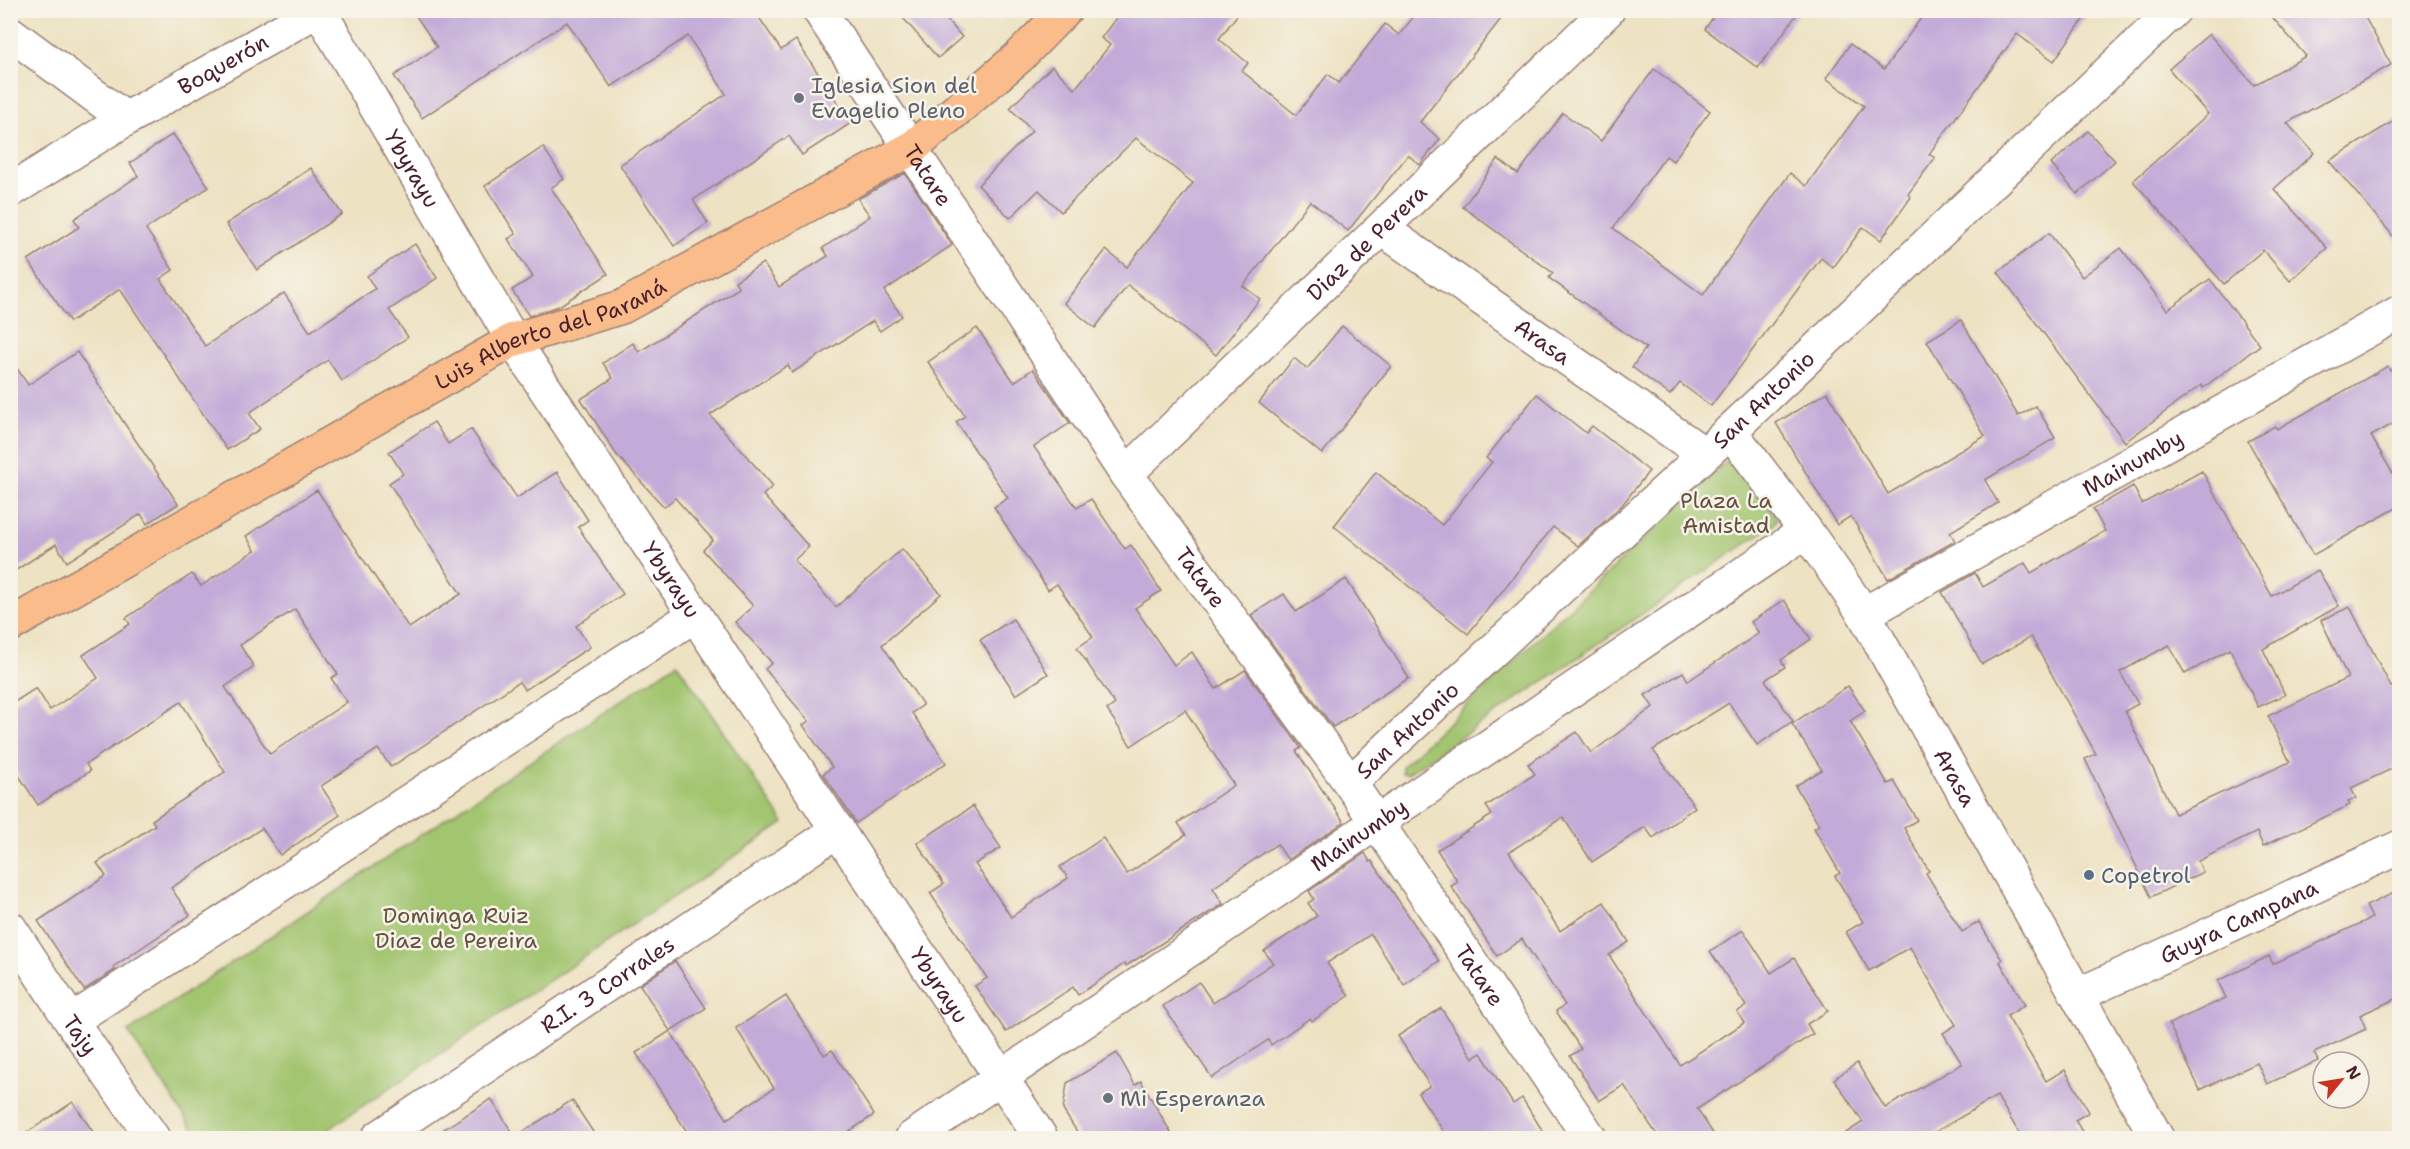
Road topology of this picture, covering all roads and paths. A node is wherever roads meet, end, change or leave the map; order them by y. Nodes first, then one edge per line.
1 (319, 10) edge
2 (819, 10) edge
3 (1065, 10) edge
4 (1608, 10) edge
5 (2174, 10) edge
6 (10, 33) edge
7 (126, 119) junction
8 (912, 148) junction
9 (10, 191) edge
10 (1382, 229) junction
11 (2400, 312) edge
12 (513, 339) junction
13 (1730, 431) junction
14 (1704, 454) junction
15 (1126, 474) junction
16 (1806, 531) junction
17 (1864, 614) junction
18 (695, 615) junction
19 (10, 625) edge
20 (1350, 783) junction
21 (1377, 823) junction
22 (838, 830) junction
23 (2400, 847) edge
24 (10, 928) edge
25 (2078, 995) junction
26 (70, 1021) junction
27 (1001, 1078) junction
28 (153, 1138) edge
29 (378, 1138) edge
30 (912, 1138) edge
31 (1041, 1138) edge
32 (1590, 1138) edge
33 (2157, 1138) edge

1 - 7 street, Boquerón
1 - 12 street, Ybyrayu
2 - 8 street, Tatare
3 - 8 main road, Luis Alberto del Paraná
4 - 10 street, Diaz de Perera
5 - 13 street, San Antonio
6 - 7 street
7 - 9 street, Boquerón
8 - 12 main road, Luis Alberto del Paraná
8 - 15 street, Tatare
10 - 14 street, Arasa
10 - 15 street, Diaz de Perera
11 - 17 street, Mainumby
12 - 18 street, Ybyrayu
12 - 19 main road, Luis Alberto del Paraná
13 - 14 street, San Antonio
13 - 16 street, Arasa
14 - 20 street, San Antonio
15 - 20 street, Tatare
16 - 17 street, Arasa
16 - 21 street, Mainumby
17 - 25 street, Arasa
18 - 22 street, Ybyrayu
18 - 26 street
20 - 21 street, Tatare
21 - 27 street, Mainumby
21 - 32 street, Tatare
22 - 27 street, Ybyrayu
22 - 29 street, R.I. 3 Corrales
23 - 25 street, Guyra Campana
24 - 26 street, Tajy
25 - 33 street, Arasa
26 - 28 street, Tajy
27 - 30 street, Mainumby
27 - 31 street, Ybyrayu

